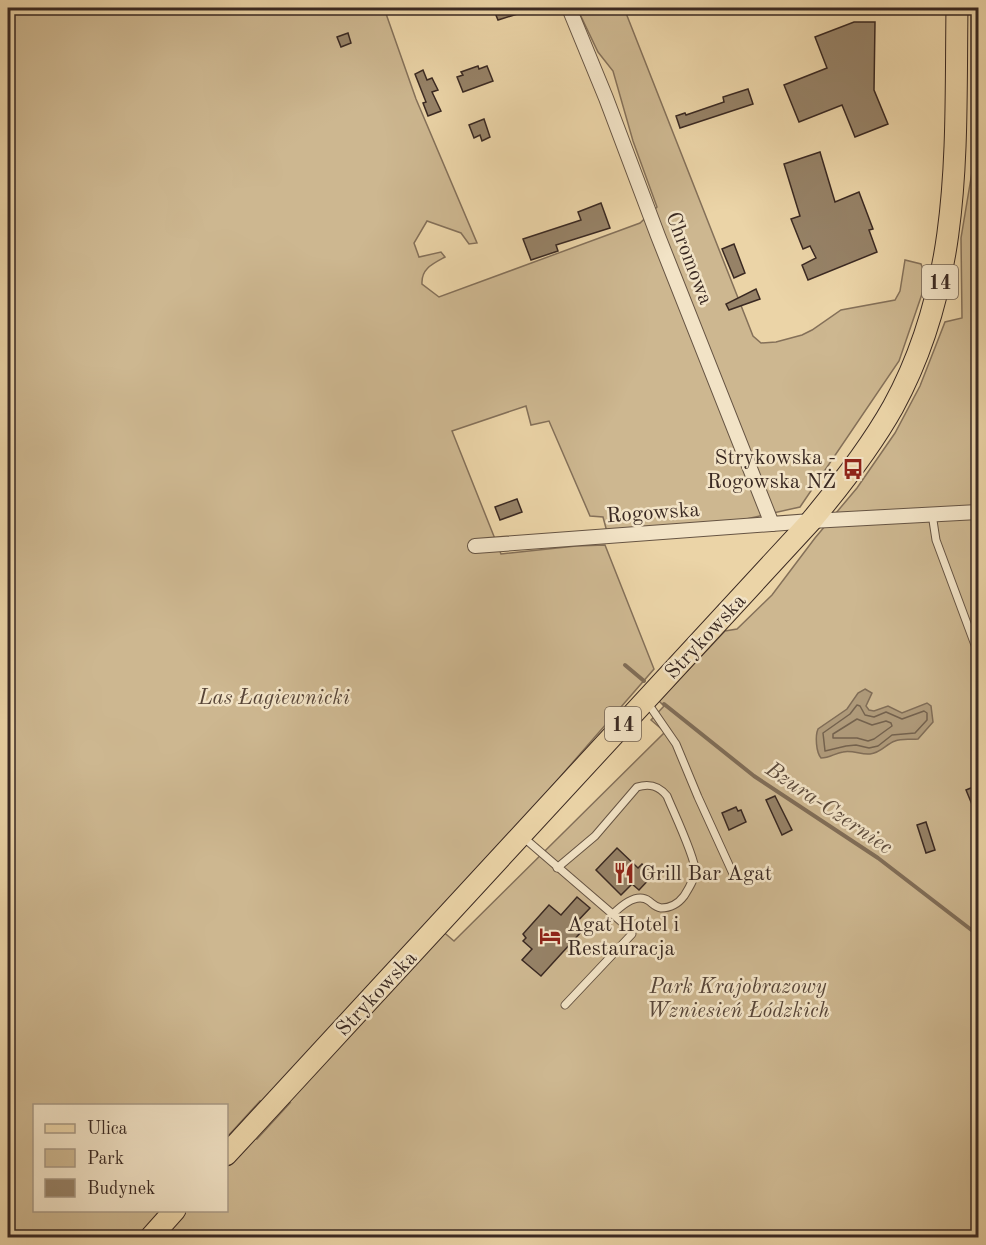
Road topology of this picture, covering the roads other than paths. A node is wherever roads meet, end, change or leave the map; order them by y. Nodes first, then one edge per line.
1 (569, 8) edge
2 (957, 8) edge
3 (978, 512) edge
4 (932, 513) junction
5 (811, 521) junction
6 (772, 524) junction
7 (475, 546) dead end
8 (978, 653) edge
9 (646, 700) junction
10 (521, 835) junction
11 (557, 868) junction
12 (734, 876) dead end
13 (613, 914) junction
14 (565, 1005) dead end
15 (228, 1153) edge
16 (173, 1212) edge
17 (150, 1238) edge

1 - 6 street, Chromowa
2 - 5 main road, Strykowska / 14
3 - 4 street, Rogowska
4 - 5 street, Rogowska
4 - 8 lane
5 - 6 street, Rogowska
5 - 9 main road, Strykowska / 14
6 - 7 street, Rogowska
9 - 10 main road, Strykowska / 14
9 - 12 lane
10 - 11 lane
10 - 15 main road, Strykowska / 14
11 - 13 lane
11 - 13 lane
13 - 14 lane
16 - 17 main road

